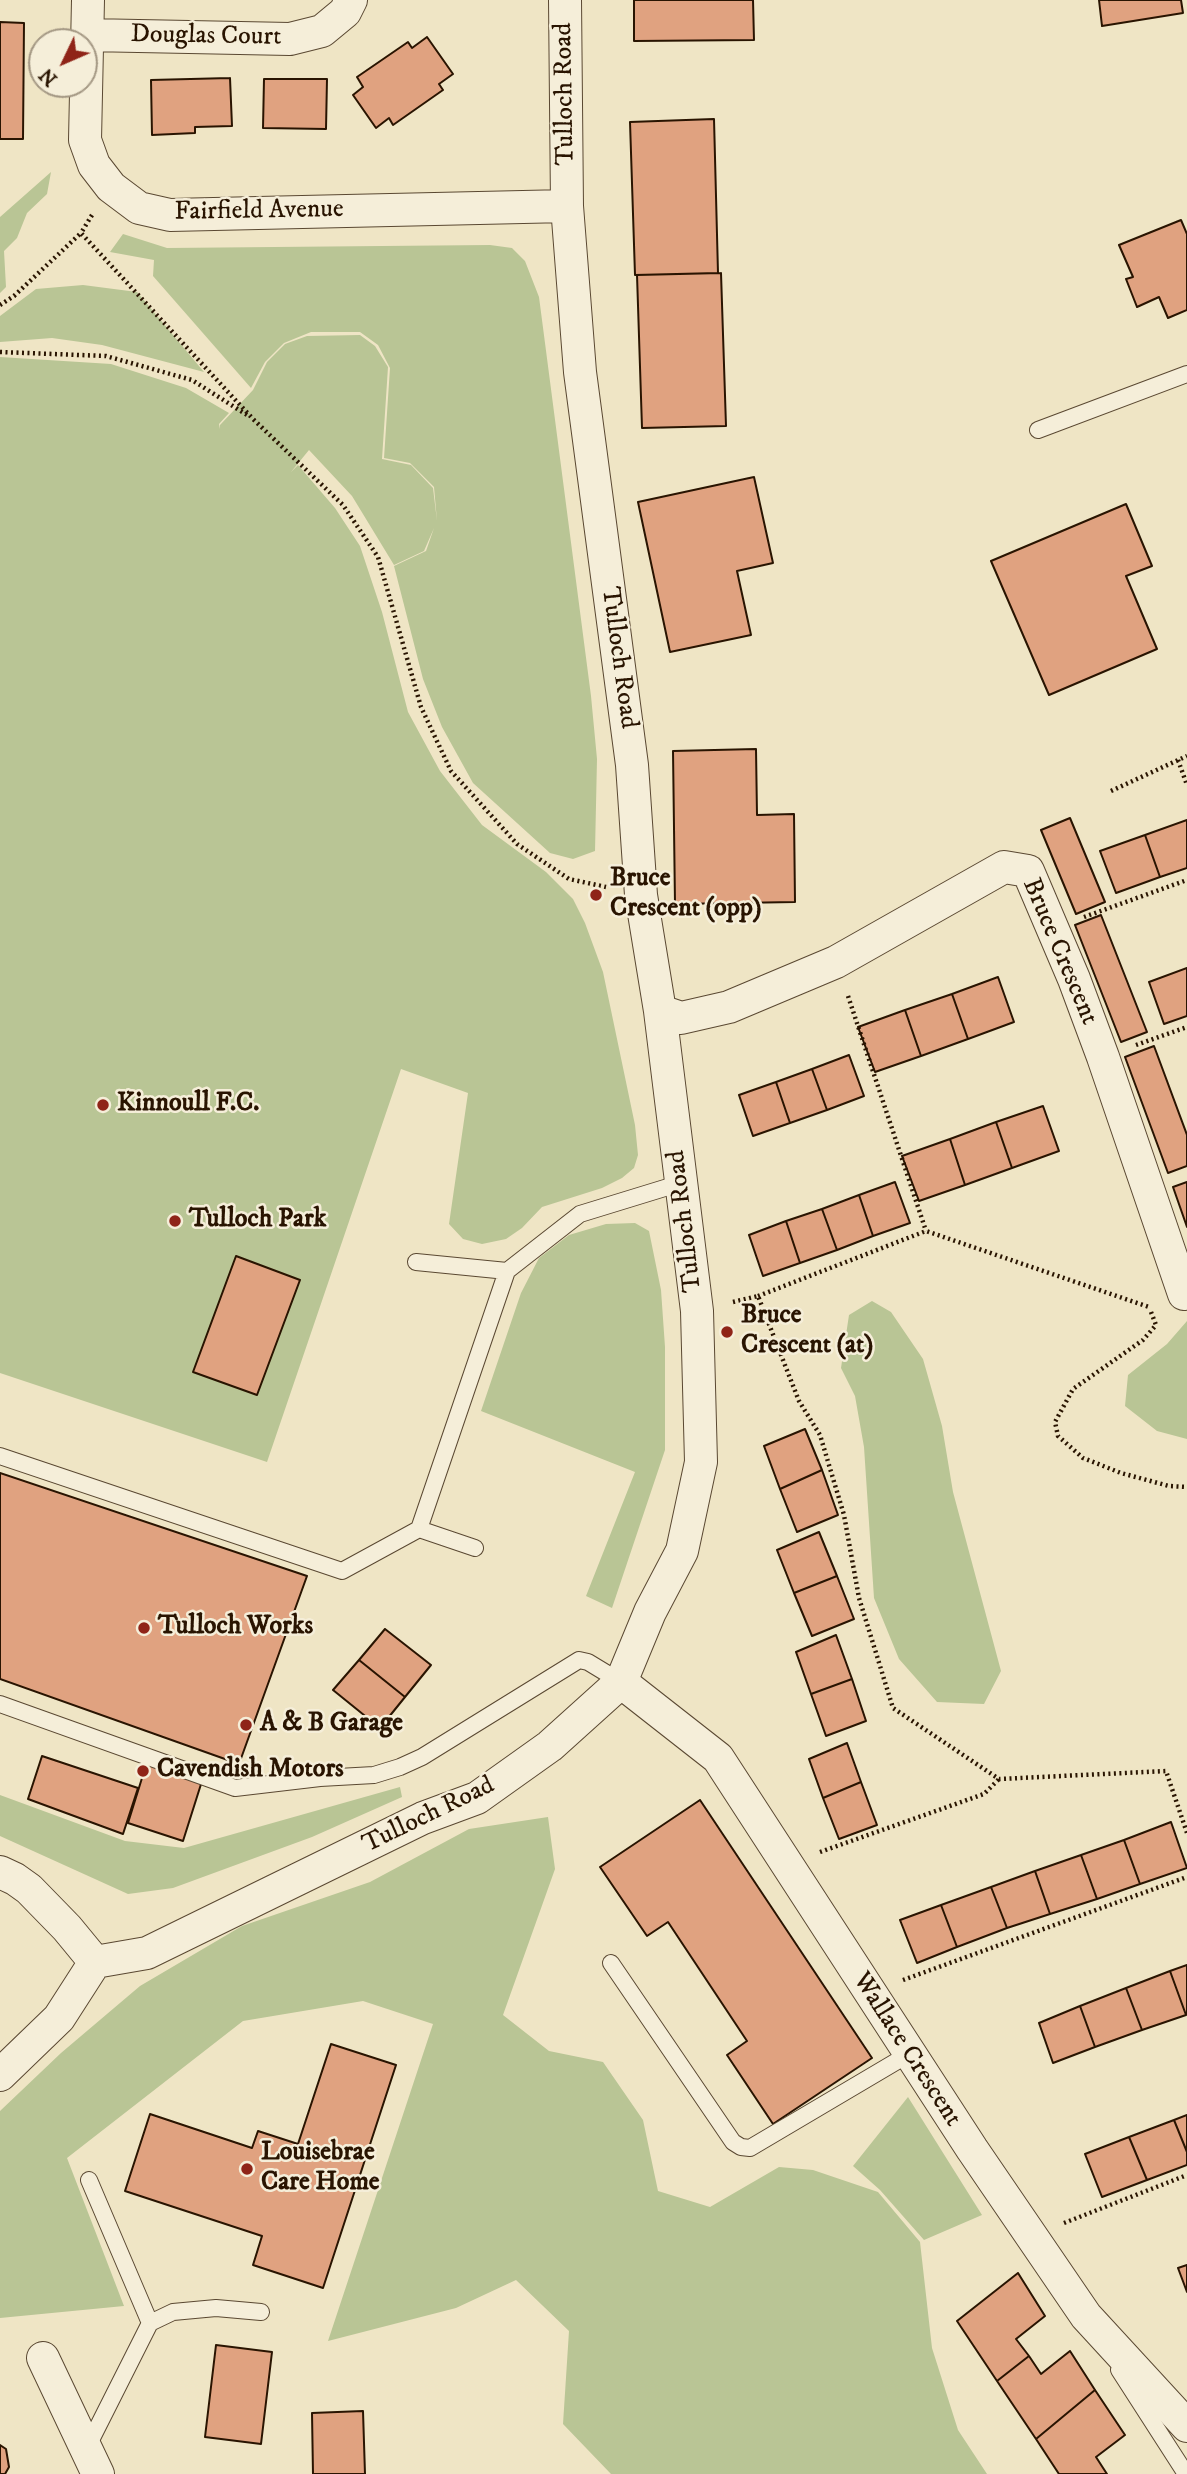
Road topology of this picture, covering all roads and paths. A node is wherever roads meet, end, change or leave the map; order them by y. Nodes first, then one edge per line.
1 (88, 0) edge
2 (351, 0) edge
3 (565, 0) edge
4 (88, 28) edge
5 (98, 35) edge
6 (86, 98) edge
7 (111, 187) junction
8 (568, 206) junction
9 (81, 233) junction
10 (0, 305) edge
11 (0, 352) edge
12 (1187, 374) edge
13 (253, 419) junction
14 (1038, 430) dead end
15 (1187, 756) edge
16 (1178, 760) junction
17 (1187, 785) edge
18 (1111, 791) dead end
19 (1187, 880) edge
20 (641, 895) junction
21 (1054, 928) junction
22 (836, 962) junction
23 (660, 1011) junction
24 (1187, 1027) edge
25 (1103, 1057) junction
26 (681, 1183) junction
27 (926, 1231) junction
28 (416, 1262) dead end
29 (507, 1271) junction
30 (1184, 1294) joint
31 (758, 1296) junction
32 (1149, 1307) junction
33 (697, 1311) junction
34 (0, 1456) edge
35 (1187, 1487) edge
36 (419, 1529) junction
37 (475, 1548) dead end
38 (621, 1682) junction
39 (0, 1704) edge
40 (999, 1779) junction
41 (1187, 1833) edge
42 (786, 1864) junction
43 (0, 1872) edge
44 (1187, 1877) edge
45 (95, 1962) junction
46 (611, 1963) dead end
47 (869, 1993) junction
48 (909, 2054) junction
49 (0, 2074) edge
50 (1187, 2175) edge
51 (89, 2180) dead end
52 (1031, 2236) junction
53 (261, 2312) dead end
54 (1086, 2316) junction
55 (150, 2323) junction
56 (43, 2358) dead end
57 (1187, 2426) edge
58 (92, 2462) edge
59 (1186, 2474) edge

1 - 4 street, Fairfield Avenue
2 - 5 street, Douglas Court
3 - 8 street, Tulloch Road
6 - 7 street, Fairfield Avenue
7 - 8 street, Fairfield Avenue
7 - 9 path
8 - 20 street, Tulloch Road
9 - 10 path
9 - 13 path
11 - 13 path
12 - 14 lane
13 - 20 path
15 - 16 path
16 - 17 path
16 - 18 path
19 - 21 path
20 - 23 street, Tulloch Road
21 - 22 street, Bruce Crescent
21 - 25 street, Bruce Crescent
22 - 23 street, Bruce Crescent
22 - 27 path
23 - 26 street, Tulloch Road
24 - 25 path
25 - 30 street, Bruce Crescent
26 - 29 lane
26 - 33 street, Tulloch Road
27 - 31 path
27 - 32 path
28 - 29 lane
29 - 36 lane
30 - 32 path
31 - 33 path
31 - 40 path
32 - 35 path
33 - 38 street, Tulloch Road
34 - 36 lane
36 - 37 lane
38 - 39 lane
38 - 42 street, Wallace Crescent
38 - 45 street, Tulloch Road
40 - 41 path
40 - 42 path
42 - 47 street, Wallace Crescent
43 - 45 street
44 - 47 path
45 - 49 street
46 - 48 lane
47 - 48 street, Wallace Crescent
48 - 52 street, Wallace Crescent
50 - 52 path
51 - 55 lane
52 - 54 street, Wallace Crescent
53 - 55 lane
54 - 57 street, Wallace Crescent
54 - 59 lane
55 - 58 lane
56 - 58 street

